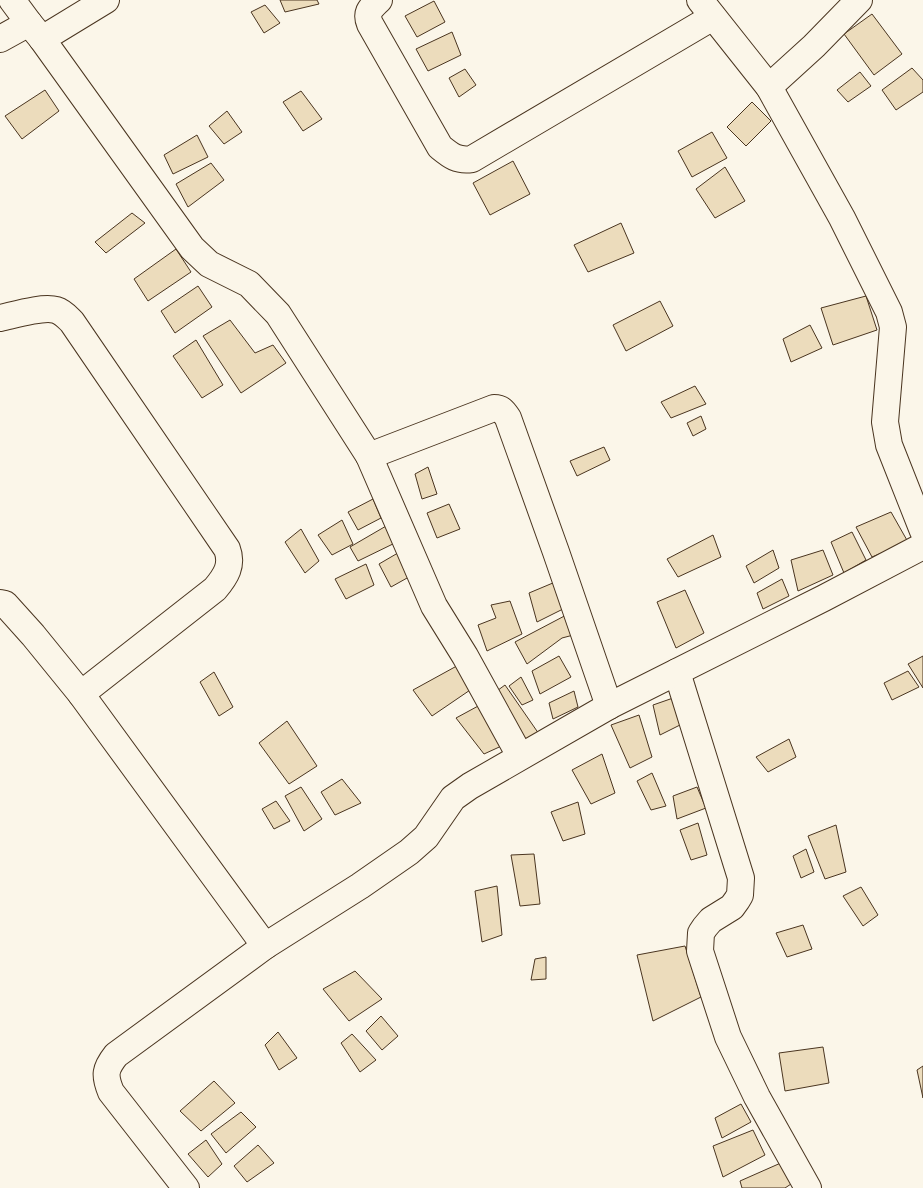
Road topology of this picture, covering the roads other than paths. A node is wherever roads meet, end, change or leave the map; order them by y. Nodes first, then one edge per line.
1 (12, 0) edge
2 (106, 0) edge
3 (379, 0) edge
4 (859, 0) edge
5 (706, 8) edge
6 (36, 31) junction
7 (0, 39) edge
8 (769, 87) junction
9 (0, 318) edge
10 (369, 456) junction
11 (923, 531) edge
12 (923, 546) edge
13 (0, 602) edge
14 (677, 672) junction
15 (81, 694) junction
16 (610, 706) junction
17 (520, 756) junction
18 (265, 946) junction
19 (186, 1188) edge
20 (808, 1188) edge

1 - 6 street
2 - 6 street
3 - 5 street
4 - 8 street
5 - 8 street
6 - 7 street
6 - 10 street
8 - 11 street
9 - 15 street
10 - 16 street
10 - 17 street
12 - 14 street
13 - 15 street
14 - 16 street
14 - 20 street
15 - 18 street
16 - 17 street
17 - 18 street
18 - 19 street

